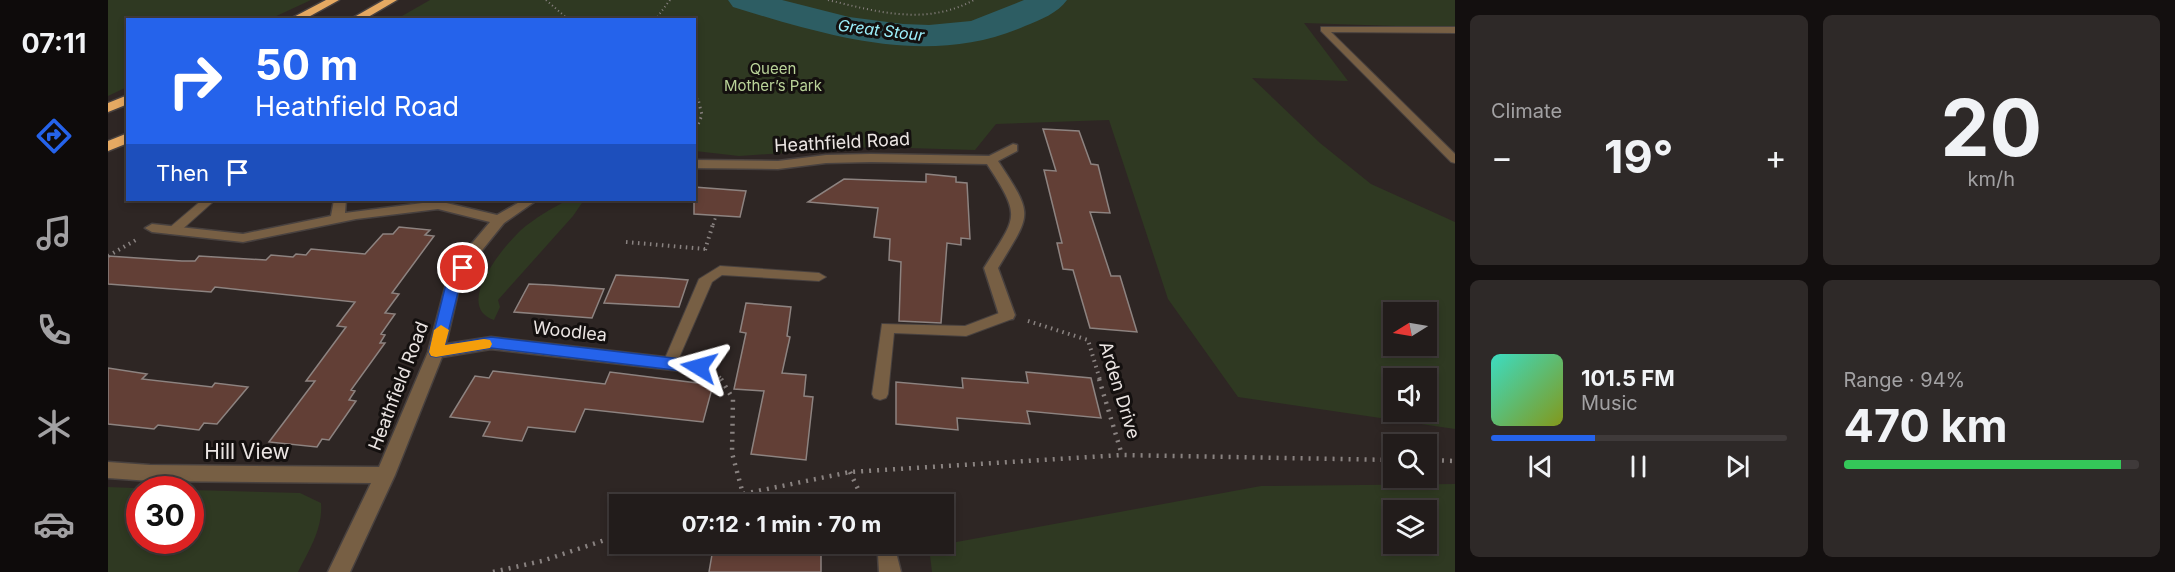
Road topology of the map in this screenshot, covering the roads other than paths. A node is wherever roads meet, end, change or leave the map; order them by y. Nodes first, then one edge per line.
1 (334, 0) edge
2 (392, 0) edge
3 (297, 18) edge
4 (358, 18) edge
5 (1455, 30) edge
6 (126, 100) edge
7 (108, 108) edge
8 (126, 138) edge
9 (108, 147) edge
10 (1013, 148) dead end
11 (991, 160) junction
12 (1455, 160) edge
13 (696, 164) edge
14 (207, 201) edge
15 (340, 201) edge
16 (529, 201) edge
17 (337, 219) junction
18 (499, 220) junction
19 (152, 228) road end
20 (173, 231) junction
21 (819, 277) dead end
22 (1007, 315) joint
23 (436, 352) junction
24 (670, 363) junction
25 (699, 367) road end
26 (880, 394) dead end
27 (108, 470) edge
28 (385, 475) junction
29 (339, 572) edge

1 - 3 highway
2 - 4 highway
5 - 12 lane
6 - 7 highway
8 - 9 highway
10 - 11 street
11 - 13 street, Heathfield Road
11 - 22 street
14 - 20 lane
15 - 17 street
16 - 18 street, Heathfield Road
17 - 18 street
17 - 20 street
18 - 23 street, Heathfield Road
19 - 20 street
21 - 24 lane
22 - 26 lane
23 - 24 street, Woodlea
23 - 28 street, Heathfield Road
24 - 25 street, Woodlea
27 - 28 street, Hill View
28 - 29 street, Heathfield Road

